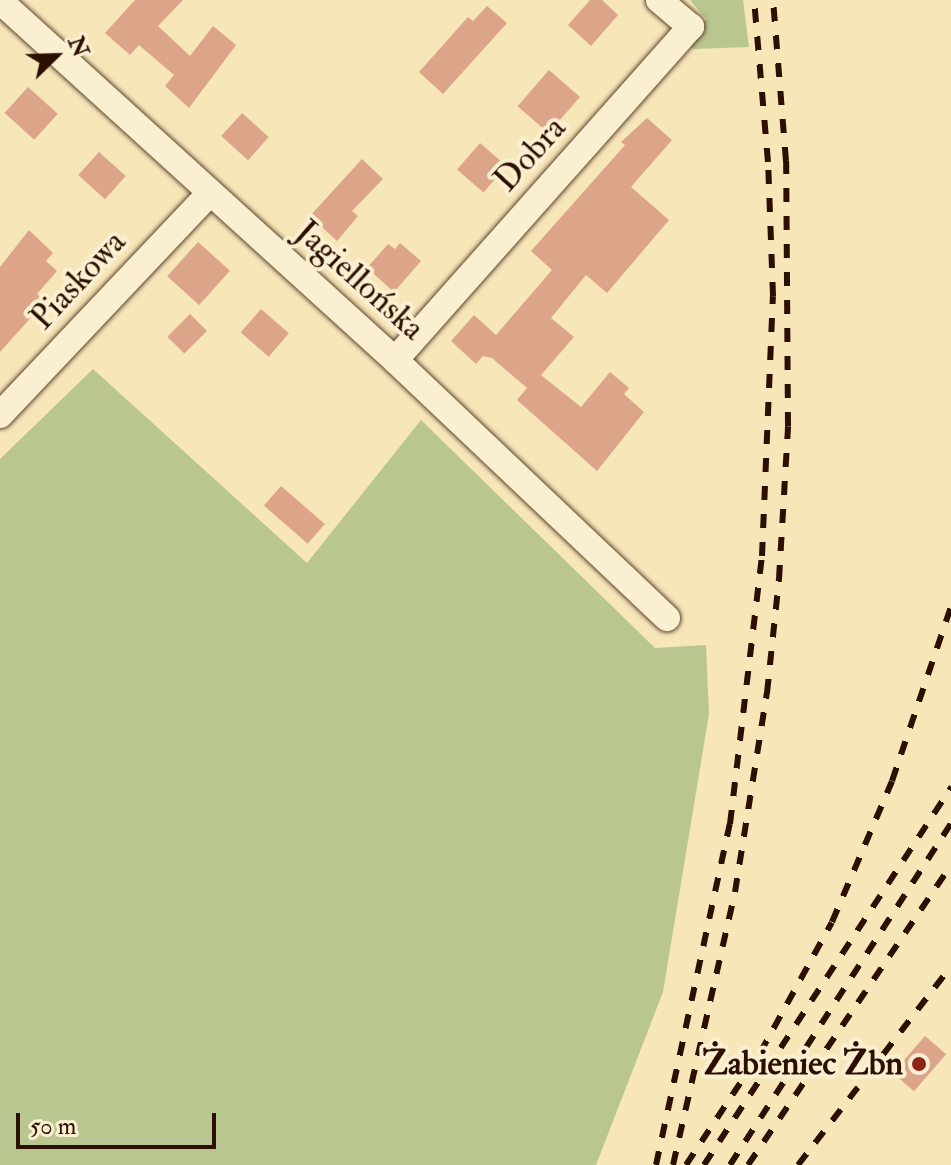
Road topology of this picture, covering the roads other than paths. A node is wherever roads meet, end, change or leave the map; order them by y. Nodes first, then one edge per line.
1 (659, 0) edge
2 (0, 1) edge
3 (209, 194) junction
4 (395, 360) junction
5 (0, 415) edge
6 (667, 618) dead end

1 - 4 street, Dobra
2 - 3 street, Jagiellońska
3 - 4 street, Jagiellońska
3 - 5 street, Piaskowa
4 - 6 street, Jagiellońska

